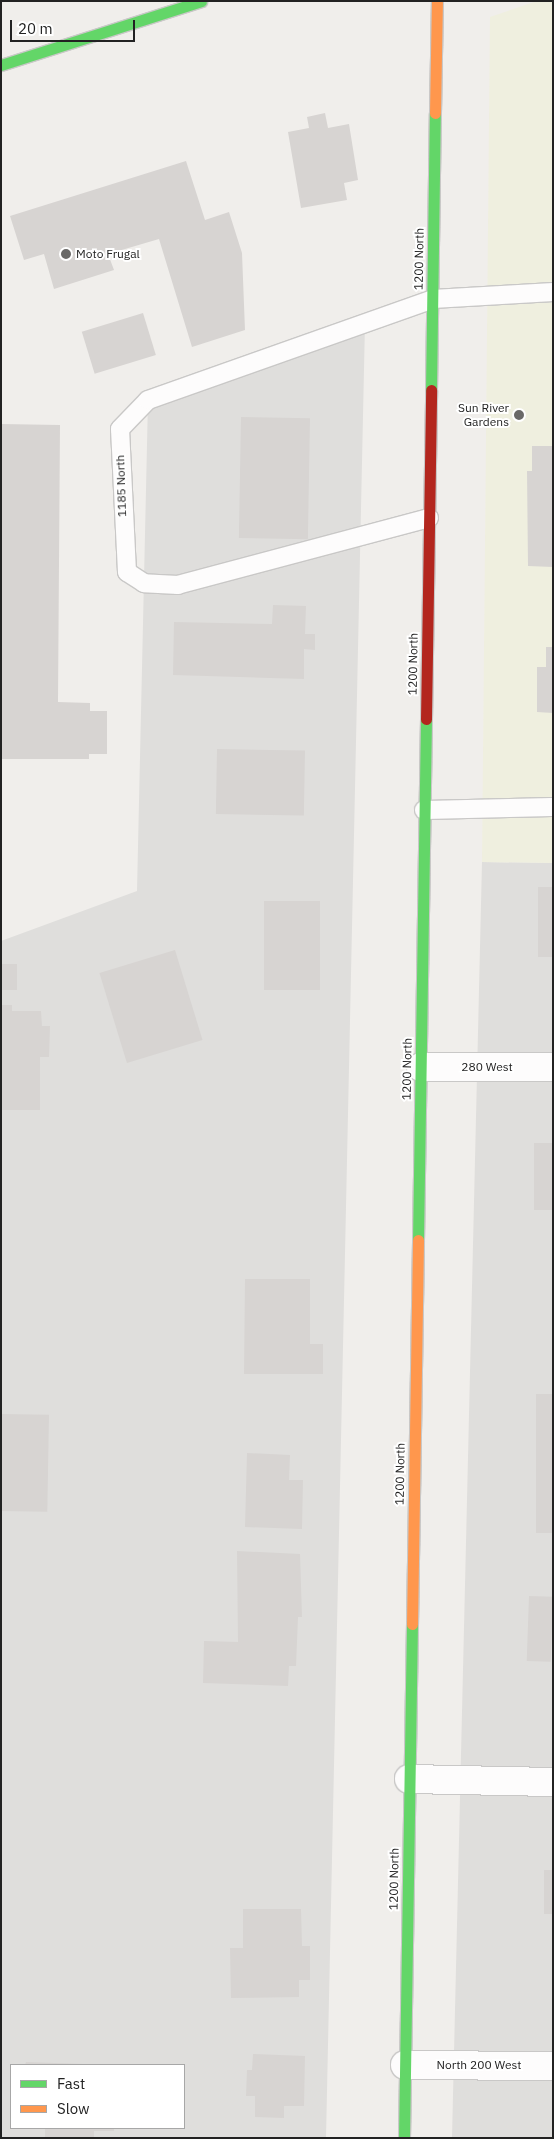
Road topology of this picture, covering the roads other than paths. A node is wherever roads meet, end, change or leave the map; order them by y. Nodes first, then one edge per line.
1 (201, 1) edge
2 (437, 1) edge
3 (1, 65) edge
4 (553, 292) edge
5 (432, 299) junction
6 (429, 518) junction
7 (553, 807) edge
8 (424, 810) junction
9 (420, 1067) junction
10 (553, 1067) edge
11 (410, 1779) junction
12 (553, 1782) edge
13 (405, 2065) junction
14 (553, 2066) edge
15 (404, 2138) edge

1 - 3 street
2 - 5 street, 1200 North
4 - 5 lane
5 - 6 street, 1200 North
5 - 6 lane, 1185 North
6 - 8 street, 1200 North
7 - 8 lane
8 - 9 street, 1200 North
9 - 10 street, 280 West
9 - 11 street, 1200 North
11 - 12 street
11 - 13 street, 1200 North
13 - 14 street, North 200 West
13 - 15 street, 1200 North

